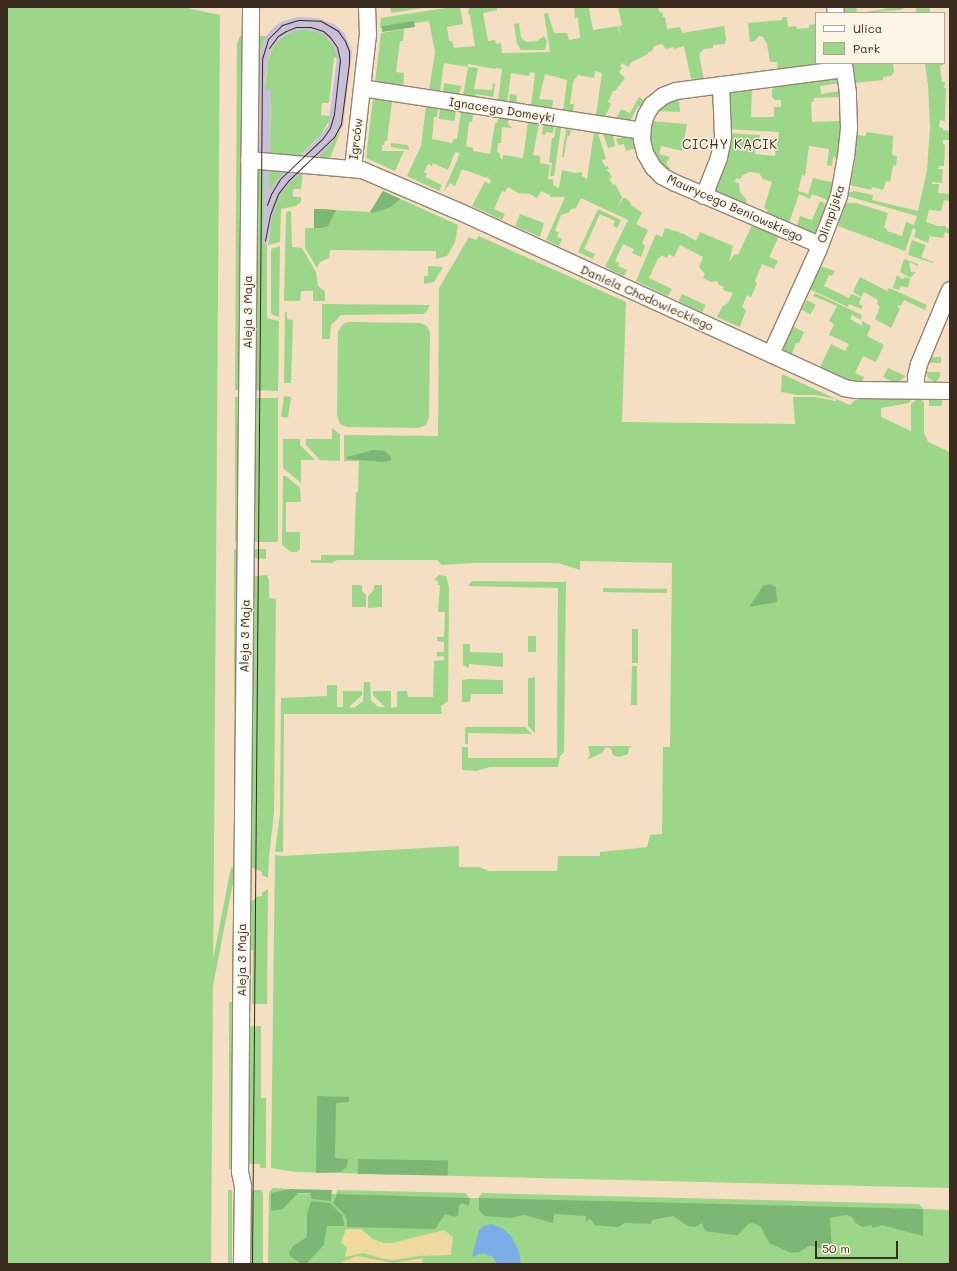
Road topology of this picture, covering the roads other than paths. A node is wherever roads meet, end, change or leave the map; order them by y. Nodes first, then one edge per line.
1 (251, 7) edge
2 (367, 7) edge
3 (844, 66) edge
4 (721, 85) junction
5 (362, 88) junction
6 (642, 131) junction
7 (249, 160) junction
8 (353, 168) junction
9 (704, 196) junction
10 (820, 245) junction
11 (950, 290) edge
12 (771, 354) junction
13 (916, 390) junction
14 (950, 391) edge
15 (242, 1264) edge

1 - 7 street, Aleja 3 Maja
2 - 5 street, Igrców
3 - 4 street, Maurycego Beniowskiego
3 - 10 street, Olimpijska
4 - 6 street, Maurycego Beniowskiego
4 - 9 street
5 - 6 street, Ignacego Domeyki
5 - 8 street, Igrców
6 - 9 street, Maurycego Beniowskiego
7 - 8 street, Igrców
7 - 15 street, Aleja 3 Maja
8 - 12 street, Daniela Chodowieckiego
9 - 10 street, Maurycego Beniowskiego
10 - 12 street, Olimpijska
11 - 13 street
12 - 13 street, Daniela Chodowieckiego
13 - 14 street, Daniela Chodowieckiego

